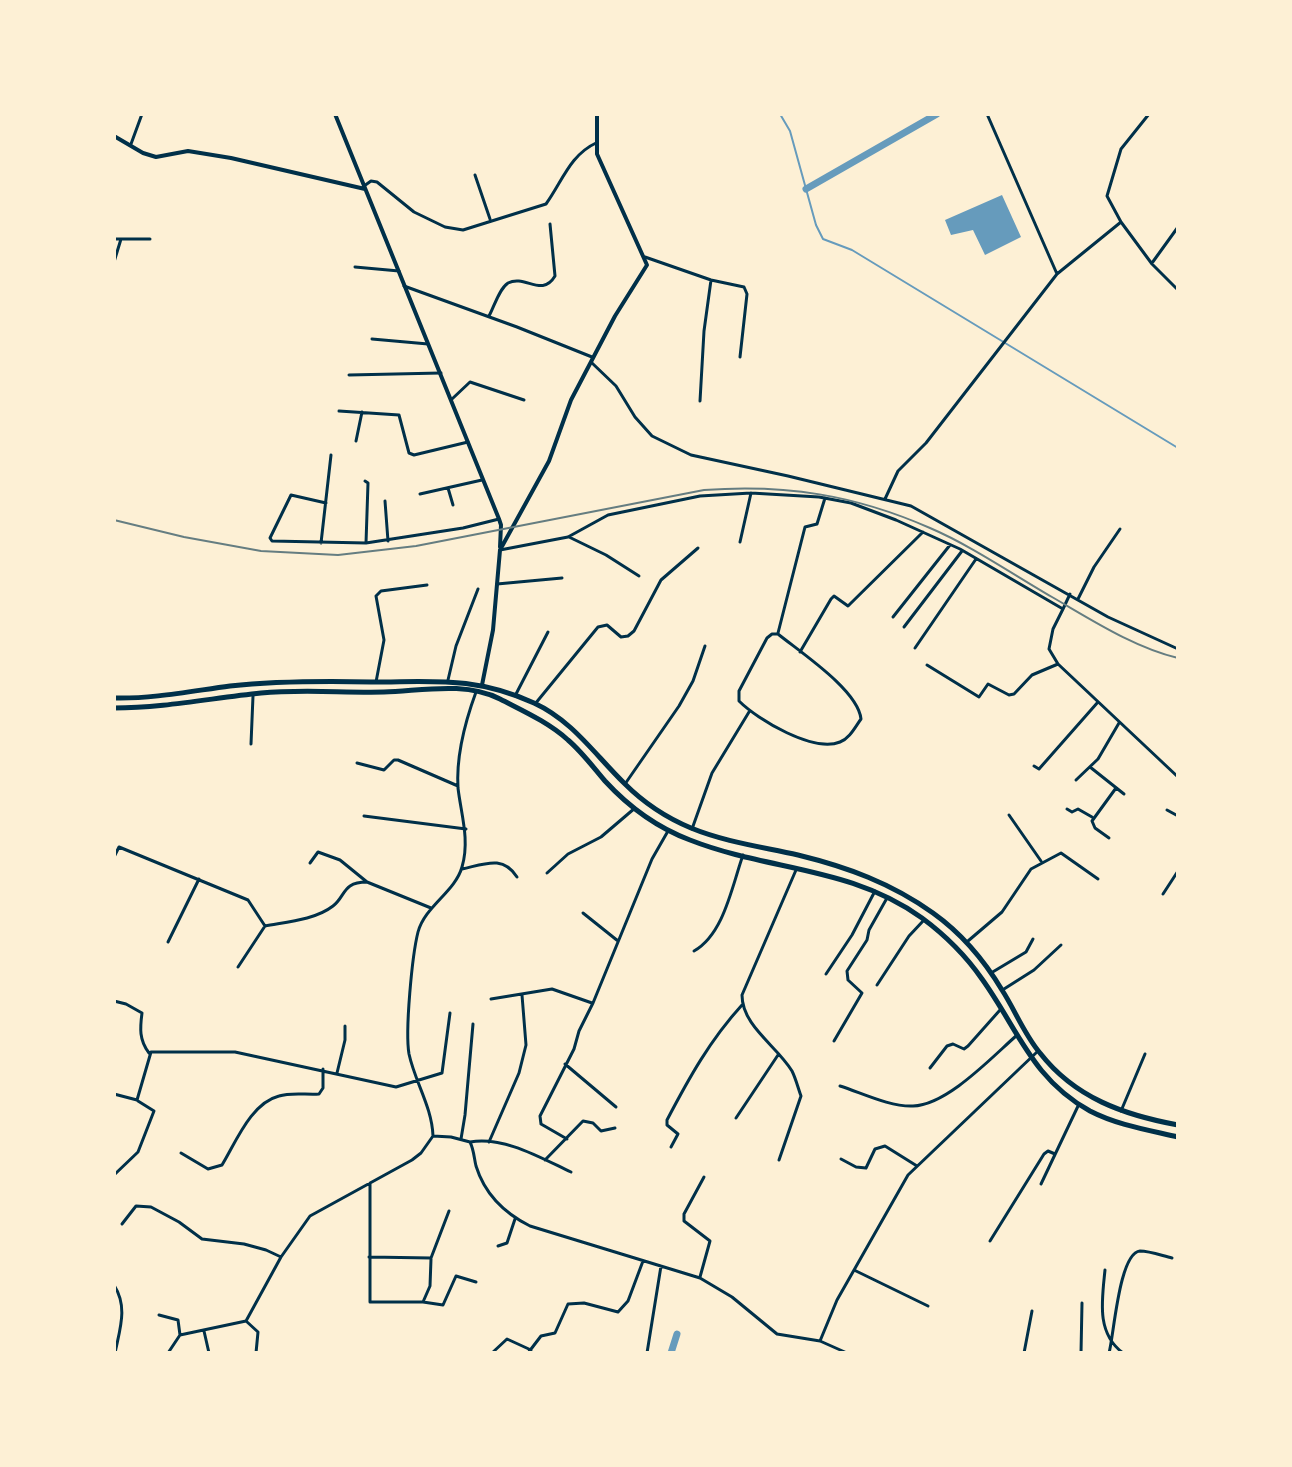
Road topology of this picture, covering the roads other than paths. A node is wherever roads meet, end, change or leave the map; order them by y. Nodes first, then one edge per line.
1 (142, 114) edge
2 (335, 114) edge
3 (597, 114) edge
4 (987, 114) edge
5 (1149, 114) edge
6 (114, 136) edge
7 (596, 143) junction
8 (130, 146) junction
9 (475, 175) dead end
10 (365, 188) junction
11 (490, 219) junction
12 (1121, 222) junction
13 (550, 224) dead end
14 (1178, 227) edge
15 (114, 239) edge
16 (121, 239) junction
17 (150, 239) dead end
18 (645, 257) junction
19 (114, 262) edge
20 (1152, 264) junction
21 (355, 267) dead end
22 (399, 271) junction
23 (1057, 274) junction
24 (711, 280) junction
25 (404, 286) junction
26 (1178, 290) edge
27 (489, 316) junction
28 (372, 339) dead end
29 (429, 344) junction
30 (740, 357) dead end
31 (593, 361) junction
32 (441, 373) junction
33 (349, 375) dead end
34 (452, 399) junction
35 (524, 400) dead end
36 (700, 401) dead end
37 (339, 411) dead end
38 (362, 412) junction
39 (356, 441) dead end
40 (468, 442) junction
41 (331, 455) dead end
42 (482, 480) junction
43 (365, 481) dead end
44 (448, 488) junction
45 (751, 493) junction
46 (420, 494) dead end
47 (825, 498) junction
48 (885, 499) junction
49 (385, 501) dead end
50 (326, 503) junction
51 (453, 505) dead end
52 (499, 519) junction
53 (1120, 529) dead end
54 (923, 532) junction
55 (568, 537) junction
56 (388, 541) junction
57 (740, 542) dead end
58 (321, 543) junction
59 (366, 543) junction
60 (950, 545) junction
61 (698, 548) dead end
62 (500, 550) junction
63 (963, 551) junction
64 (976, 558) junction
65 (639, 576) dead end
66 (562, 578) dead end
67 (497, 584) junction
68 (427, 585) dead end
69 (478, 589) dead end
70 (1070, 594) junction
71 (1078, 599) junction
72 (1063, 609) junction
73 (893, 617) dead end
74 (904, 627) dead end
75 (548, 632) dead end
76 (778, 634) junction
77 (705, 646) dead end
78 (915, 648) dead end
79 (1178, 649) edge
80 (800, 652) junction
81 (1058, 664) junction
82 (927, 665) dead end
83 (448, 680) junction
84 (376, 682) junction
85 (482, 685) junction
86 (476, 692) junction
87 (253, 694) junction
88 (515, 696) junction
89 (114, 698) edge
90 (1098, 702) junction
91 (535, 704) junction
92 (114, 708) edge
93 (749, 712) junction
94 (1119, 723) junction
95 (251, 744) dead end
96 (357, 763) dead end
97 (1034, 766) dead end
98 (1090, 767) junction
99 (1178, 777) edge
100 (1076, 780) dead end
101 (625, 784) junction
102 (458, 786) junction
103 (1116, 788) junction
104 (1124, 794) dead end
105 (635, 808) junction
106 (1067, 809) dead end
107 (1167, 810) dead end
108 (1009, 815) dead end
109 (364, 816) dead end
110 (1178, 816) edge
111 (1093, 818) junction
112 (466, 829) junction
113 (692, 829) junction
114 (668, 831) junction
115 (1109, 838) dead end
116 (743, 855) junction
117 (114, 857) edge
118 (1042, 862) junction
119 (310, 863) dead end
120 (797, 867) junction
121 (462, 869) junction
122 (1178, 871) edge
123 (547, 873) dead end
124 (517, 877) dead end
125 (199, 879) junction
126 (1098, 879) dead end
127 (367, 882) junction
128 (875, 891) junction
129 (1163, 894) dead end
130 (887, 897) junction
131 (431, 908) junction
132 (583, 913) dead end
133 (924, 920) junction
134 (265, 926) junction
135 (1033, 939) dead end
136 (618, 941) junction
137 (168, 942) dead end
138 (966, 942) junction
139 (1061, 945) dead end
140 (694, 951) dead end
141 (238, 967) dead end
142 (991, 973) junction
143 (826, 974) dead end
144 (877, 985) dead end
145 (1003, 990) junction
146 (522, 995) junction
147 (491, 999) dead end
148 (114, 1001) edge
149 (593, 1003) junction
150 (1010, 1003) junction
151 (742, 1005) junction
152 (1001, 1010) junction
153 (450, 1013) dead end
154 (473, 1024) dead end
155 (345, 1026) dead end
156 (1016, 1036) junction
157 (834, 1041) dead end
158 (1038, 1051) junction
159 (149, 1053) junction
160 (1145, 1054) dead end
161 (779, 1055) junction
162 (1030, 1058) junction
163 (565, 1064) junction
164 (930, 1068) dead end
165 (323, 1069) junction
166 (337, 1073) junction
167 (417, 1081) junction
168 (840, 1086) dead end
169 (114, 1094) edge
170 (137, 1100) junction
171 (1079, 1104) junction
172 (616, 1107) dead end
173 (1121, 1111) junction
174 (736, 1118) dead end
175 (1178, 1125) edge
176 (615, 1128) dead end
177 (433, 1136) junction
178 (1178, 1137) edge
179 (461, 1139) junction
180 (567, 1139) junction
181 (470, 1142) junction
182 (489, 1142) junction
183 (671, 1147) dead end
184 (181, 1153) dead end
185 (1055, 1154) junction
186 (841, 1159) dead end
187 (545, 1160) junction
188 (779, 1160) dead end
189 (917, 1166) junction
190 (571, 1172) dead end
191 (114, 1175) edge
192 (704, 1177) dead end
193 (370, 1182) junction
194 (1041, 1184) dead end
195 (449, 1211) dead end
196 (515, 1219) junction
197 (122, 1224) dead end
198 (990, 1241) dead end
199 (498, 1246) dead end
200 (281, 1257) junction
201 (369, 1257) junction
202 (431, 1258) junction
203 (1172, 1258) dead end
204 (643, 1261) junction
205 (661, 1266) junction
206 (854, 1270) junction
207 (1105, 1270) dead end
208 (700, 1278) junction
209 (476, 1282) dead end
210 (114, 1285) edge
211 (423, 1302) junction
212 (1082, 1303) dead end
213 (928, 1306) dead end
214 (1032, 1311) dead end
215 (159, 1315) dead end
216 (246, 1321) junction
217 (204, 1331) junction
218 (180, 1335) junction
219 (820, 1341) junction
220 (1111, 1344) junction
221 (529, 1351) edge
222 (115, 1353) edge
223 (168, 1353) edge
224 (209, 1353) edge
225 (256, 1353) edge
226 (492, 1353) edge
227 (647, 1353) edge
228 (847, 1353) edge
229 (1024, 1353) edge
230 (1081, 1353) edge
231 (1109, 1353) edge
232 (1123, 1353) edge

1 - 8 street
2 - 10 street
3 - 7 street
4 - 23 street
5 - 12 street
6 - 8 street
7 - 11 street
7 - 18 street
8 - 10 street
9 - 11 street
10 - 11 street
10 - 22 street
12 - 20 street
12 - 23 street
13 - 27 street
14 - 20 street
15 - 16 street
16 - 17 street
16 - 19 street
18 - 24 street
18 - 31 street
20 - 26 street
21 - 22 street
22 - 25 street
23 - 48 street
24 - 30 street
24 - 36 street
25 - 27 street
25 - 29 street
27 - 31 street
28 - 29 street
29 - 32 street
31 - 48 street
31 - 62 street
32 - 33 street
32 - 34 street
34 - 35 street
34 - 40 street
37 - 38 street
38 - 39 street
38 - 40 street
40 - 42 street
41 - 50 street
42 - 44 street
42 - 52 street
43 - 59 street
44 - 46 street
44 - 51 street
45 - 47 street
45 - 55 street
45 - 57 street
47 - 54 street
47 - 76 street
48 - 70 street
49 - 56 street
50 - 58 street
50 - 58 street
52 - 56 street
52 - 62 street
53 - 71 street
54 - 60 street
54 - 80 street
55 - 62 street
55 - 65 street
56 - 59 street
58 - 59 street
60 - 63 street
60 - 73 street
61 - 91 street
62 - 67 street
63 - 64 street
63 - 74 street
64 - 72 street
64 - 78 street
66 - 67 street
67 - 85 street
68 - 84 street
69 - 83 street
70 - 71 street
70 - 72 street
71 - 79 street
72 - 81 street
75 - 88 street
76 - 80 street
76 - 93 street
77 - 101 street
80 - 93 street
81 - 82 street
81 - 90 street
83 - 84 highway
83 - 85 highway
84 - 89 highway
85 - 88 highway
86 - 87 highway
86 - 102 street
86 - 105 highway
87 - 92 highway
87 - 95 street
88 - 91 highway
90 - 94 street
90 - 97 street
91 - 101 highway
93 - 113 street
94 - 98 street
94 - 99 street
96 - 102 street
98 - 100 street
98 - 103 street
101 - 113 highway
102 - 112 street
103 - 104 street
103 - 111 street
105 - 114 highway
105 - 123 street
106 - 111 street
107 - 110 street
108 - 118 street
109 - 112 street
111 - 115 street
112 - 121 street
113 - 138 highway
114 - 116 highway
114 - 136 street
116 - 120 highway
116 - 140 street
117 - 125 street
118 - 126 street
118 - 138 street
119 - 127 street
120 - 128 highway
120 - 151 street
121 - 124 street
121 - 131 street
122 - 129 street
125 - 134 street
125 - 137 street
127 - 131 street
127 - 134 street
128 - 130 highway
128 - 143 street
130 - 133 highway
130 - 157 street
131 - 167 street
132 - 136 street
133 - 144 street
133 - 152 highway
134 - 141 street
135 - 142 street
136 - 149 street
138 - 142 highway
139 - 145 street
142 - 145 highway
145 - 150 highway
146 - 147 street
146 - 149 street
146 - 182 street
148 - 159 street
149 - 163 street
150 - 152 highway
150 - 158 highway
151 - 161 street
151 - 183 street
152 - 156 highway
152 - 164 street
153 - 167 street
154 - 179 street
155 - 166 street
156 - 162 highway
156 - 168 street
158 - 162 street
158 - 173 highway
159 - 165 street
159 - 170 street
160 - 173 street
161 - 174 street
161 - 188 street
162 - 171 highway
162 - 189 street
163 - 172 street
163 - 180 street
165 - 166 street
165 - 184 street
166 - 167 street
167 - 177 street
169 - 170 street
170 - 191 street
171 - 178 highway
171 - 185 street
173 - 175 highway
176 - 180 street
177 - 179 street
177 - 193 street
179 - 181 street
180 - 187 street
181 - 182 street
181 - 196 street
182 - 187 street
185 - 194 street
185 - 198 street
186 - 189 street
187 - 190 street
189 - 206 street
192 - 208 street
193 - 200 street
193 - 201 street
195 - 202 street
196 - 199 street
196 - 204 street
197 - 200 street
200 - 216 street
201 - 202 street
201 - 211 street
202 - 211 street
203 - 220 street
204 - 205 street
204 - 221 street
205 - 208 street
205 - 227 street
206 - 213 street
206 - 219 street
207 - 220 street
208 - 219 street
209 - 211 street
210 - 222 street
212 - 230 street
214 - 229 street
215 - 218 street
216 - 217 street
216 - 225 street
217 - 218 street
217 - 224 street
218 - 223 street
219 - 228 street
220 - 231 street
220 - 232 street
221 - 226 street

